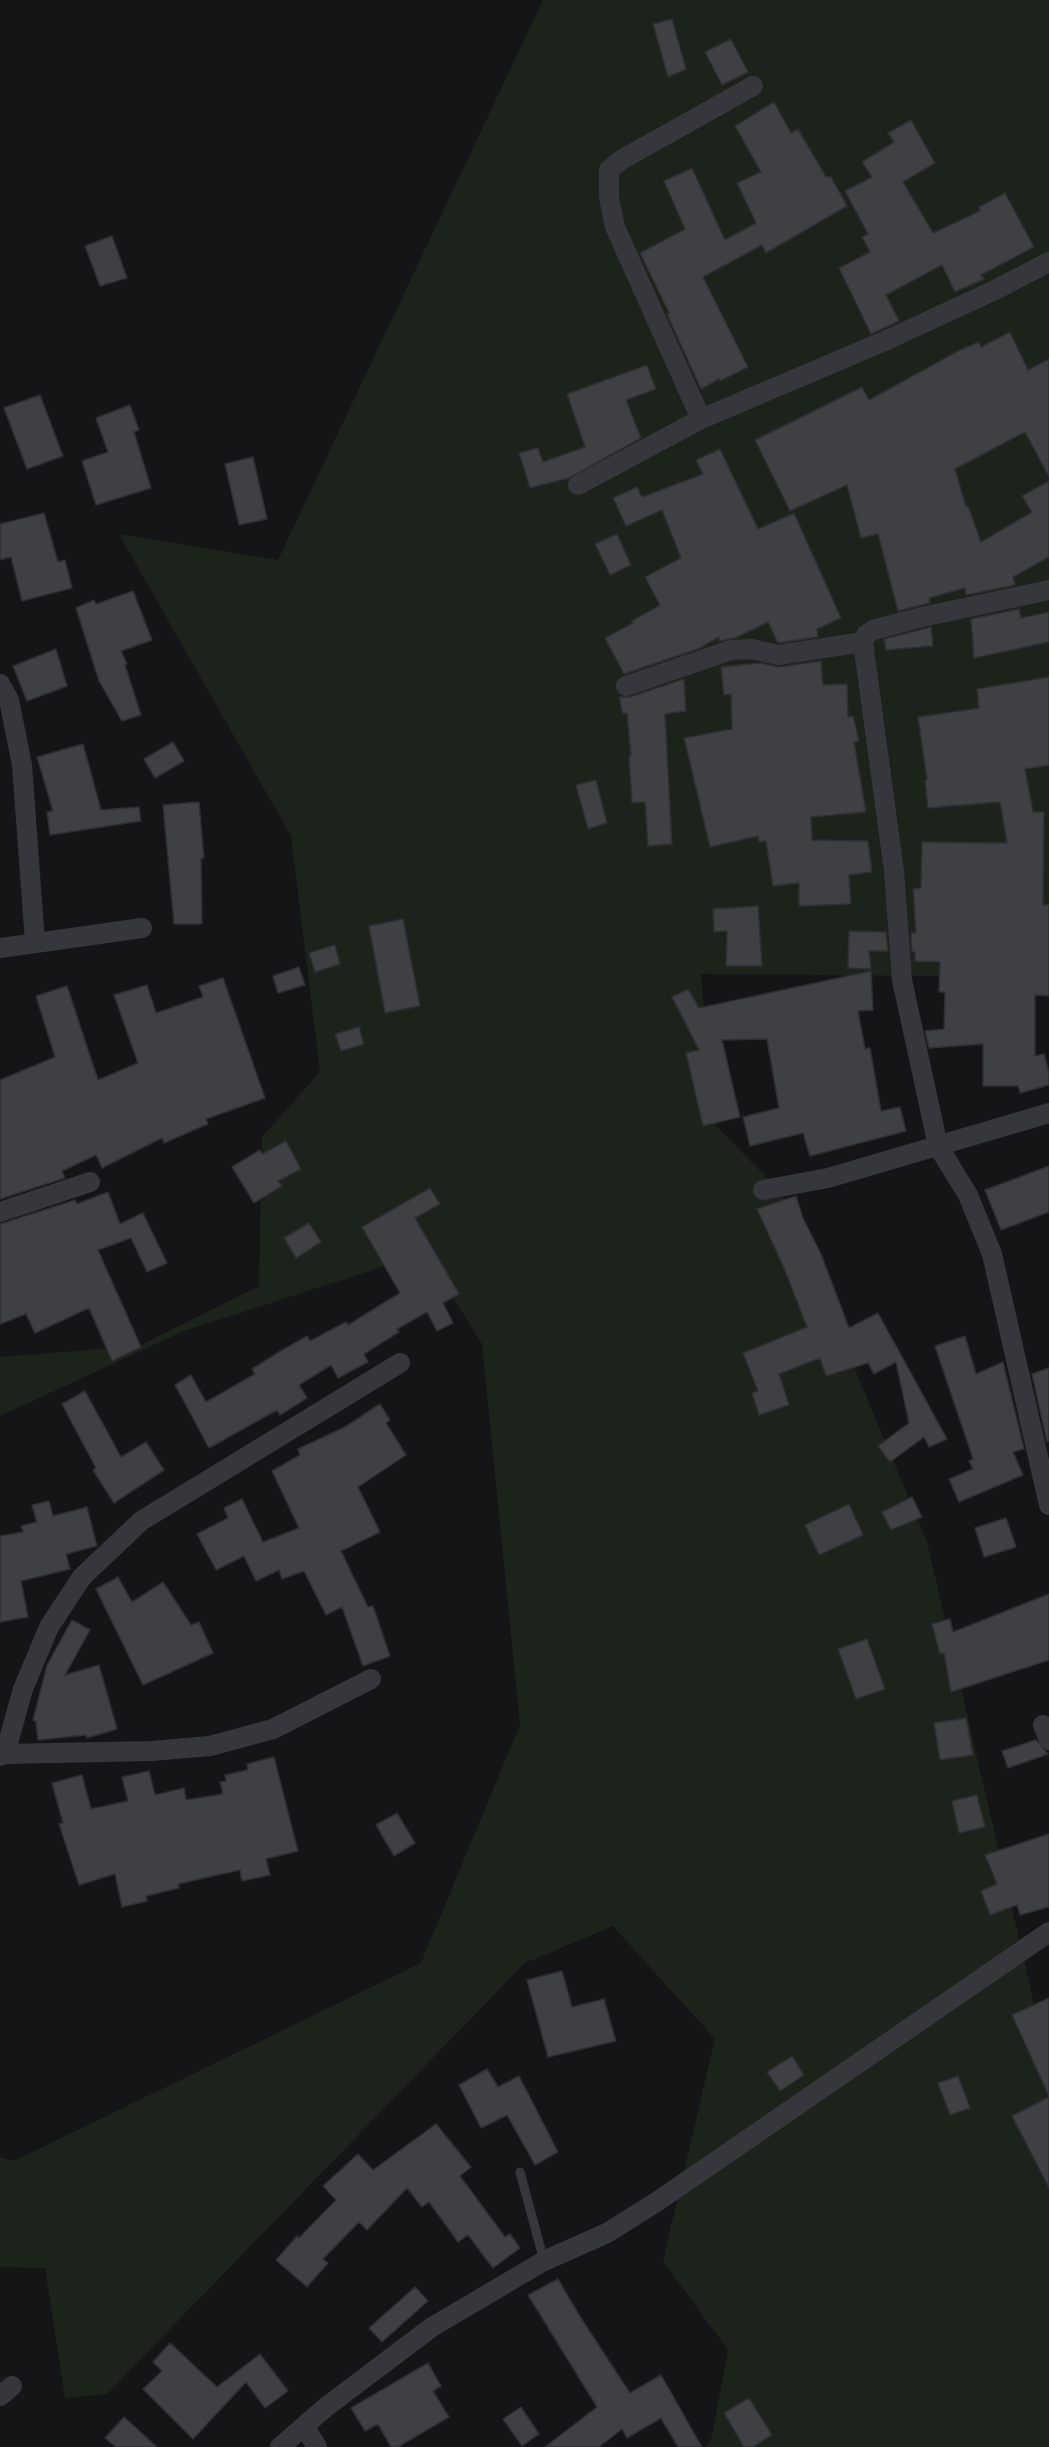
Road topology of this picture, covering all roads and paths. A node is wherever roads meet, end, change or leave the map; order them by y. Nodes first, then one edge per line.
1 (753, 86) dead end
2 (1049, 262) edge
3 (701, 419) junction
4 (578, 485) dead end
5 (1049, 590) edge
6 (863, 642) junction
7 (0, 684) edge
8 (626, 686) dead end
9 (141, 928) dead end
10 (35, 942) junction
11 (0, 948) edge
12 (1049, 1113) edge
13 (938, 1146) junction
14 (90, 1182) dead end
15 (763, 1190) dead end
16 (0, 1212) edge
17 (400, 1363) dead end
18 (1049, 1505) edge
19 (371, 1679) dead end
20 (2, 1755) edge
21 (1049, 1932) edge
22 (520, 2172) dead end
23 (544, 2261) junction
24 (304, 2426) junction
25 (280, 2447) edge
26 (317, 2447) edge

1 - 3 street
2 - 3 street
3 - 4 street
5 - 6 street
6 - 8 street
6 - 13 street
7 - 10 street
9 - 10 street
10 - 11 street
12 - 13 street
13 - 15 street
13 - 18 street
14 - 16 street
17 - 20 street
19 - 20 street
21 - 23 street
22 - 23 lane
23 - 24 street
24 - 25 street
24 - 26 street

